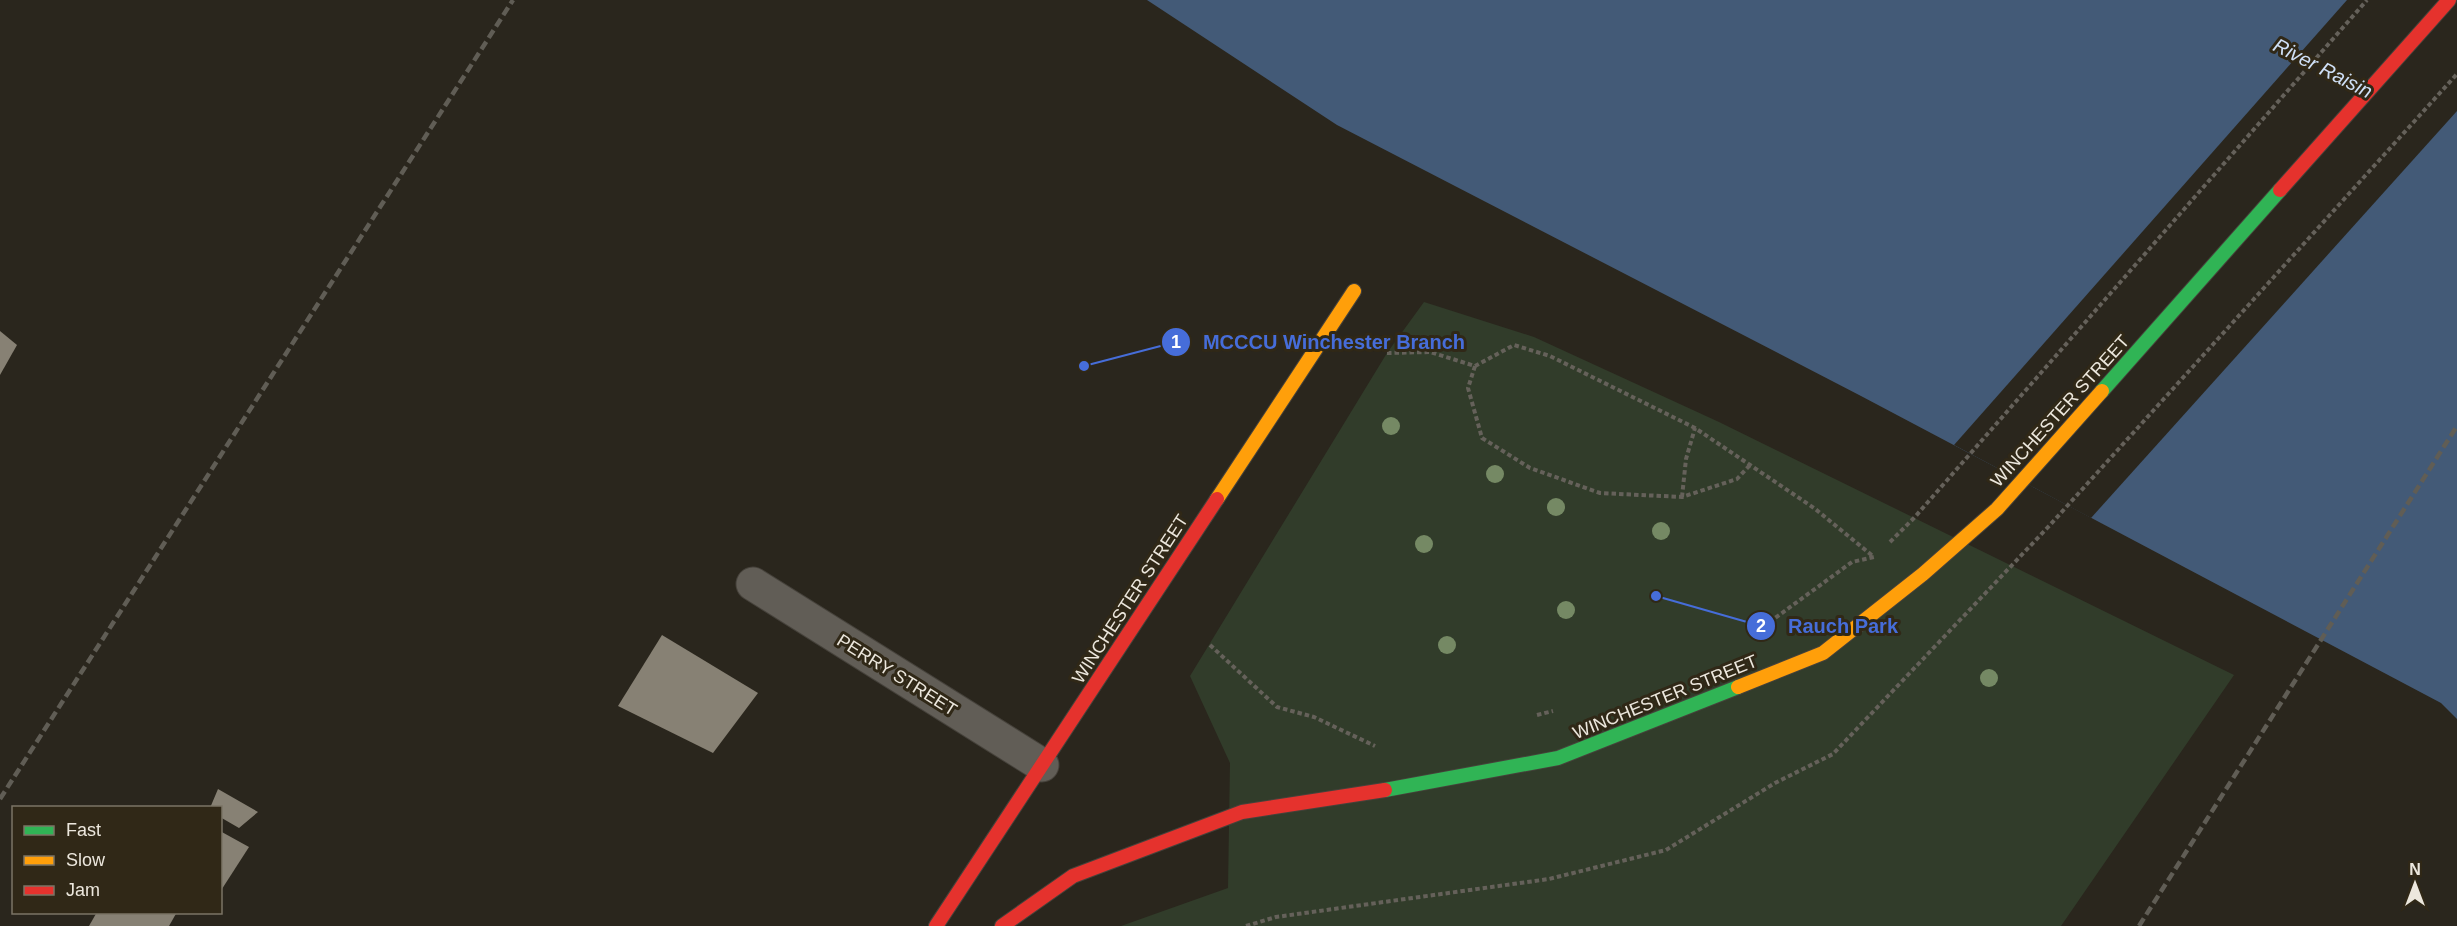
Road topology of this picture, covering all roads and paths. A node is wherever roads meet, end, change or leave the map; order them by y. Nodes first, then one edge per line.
1 (2367, 0) edge
2 (2449, 0) edge
3 (2457, 74) edge
4 (1354, 291) dead end
5 (1387, 353) dead end
6 (1475, 366) junction
7 (1695, 428) junction
8 (1750, 465) junction
9 (1682, 497) junction
10 (1874, 557) junction
11 (753, 584) dead end
12 (1753, 632) dead end
13 (1210, 645) dead end
14 (1556, 710) dead end
15 (1533, 716) dead end
16 (1381, 749) dead end
17 (1042, 765) junction
18 (936, 926) edge
19 (1002, 926) edge
20 (1246, 926) edge

1 - 10 path
2 - 19 street, WINCHESTER STREET
3 - 20 path
4 - 17 street, WINCHESTER STREET
5 - 6 path
6 - 7 path
6 - 9 path
7 - 8 path
7 - 9 path
8 - 9 path
8 - 10 path
10 - 12 path
11 - 17 street, PERRY STREET
13 - 16 path
14 - 15 path
17 - 18 street, WINCHESTER STREET

